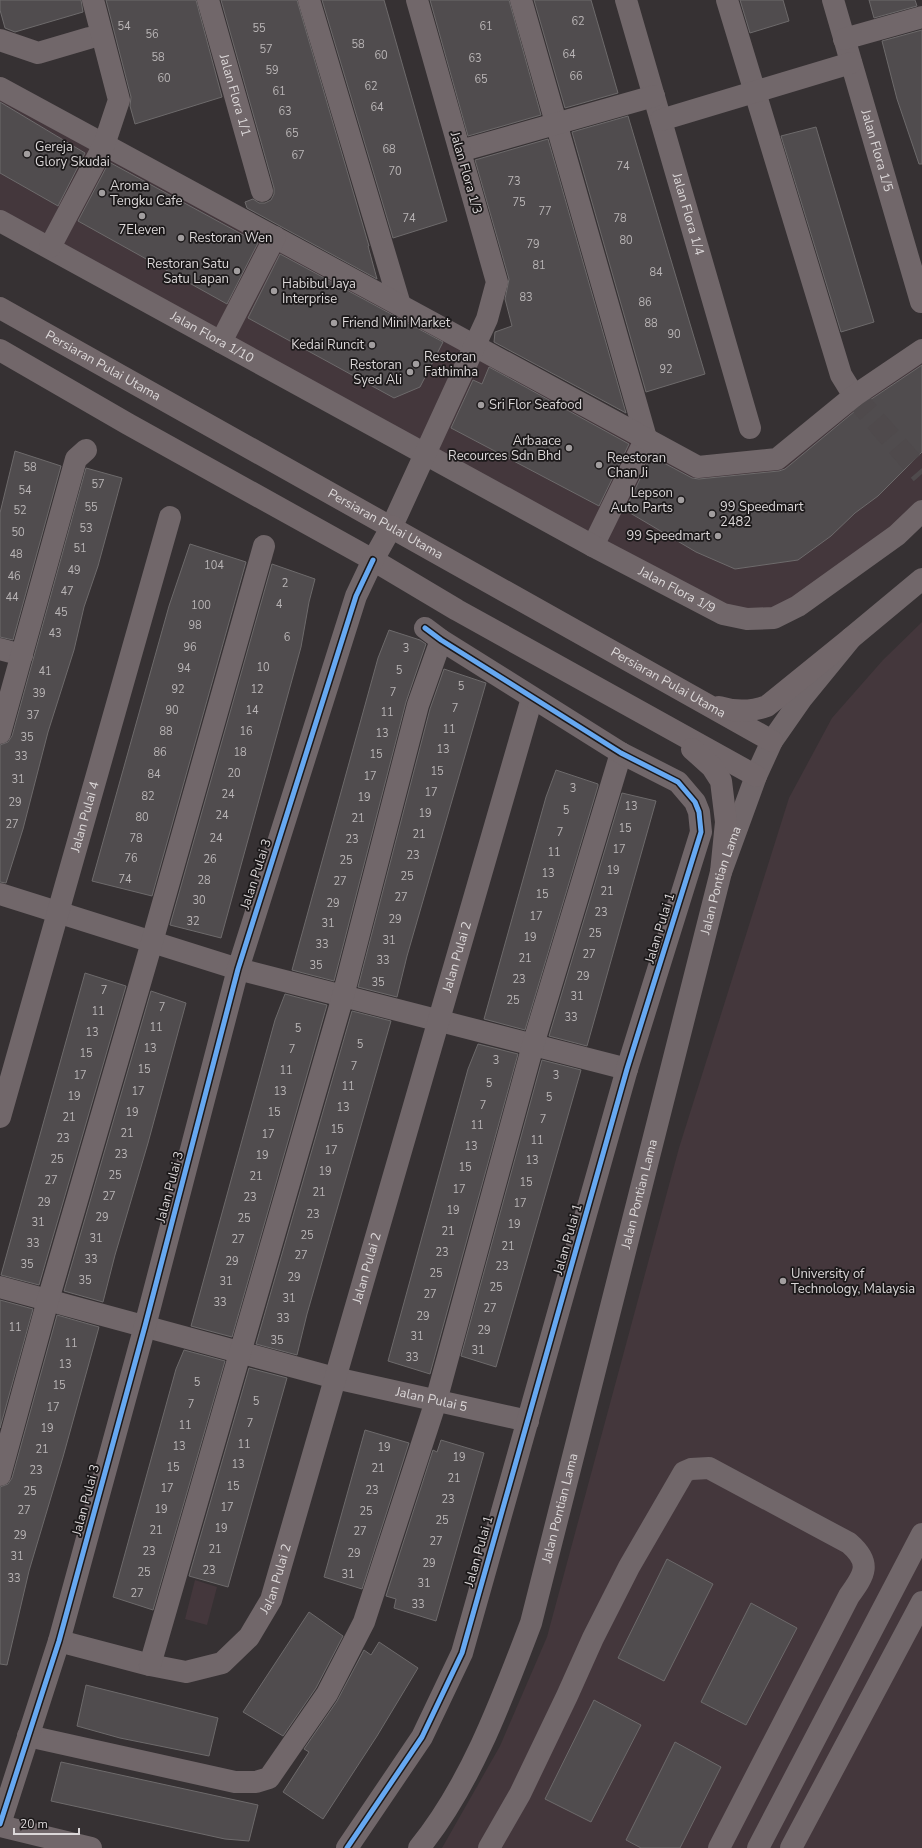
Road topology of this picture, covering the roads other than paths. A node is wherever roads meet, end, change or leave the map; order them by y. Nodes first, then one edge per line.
1 (93, 0) edge
2 (208, 0) edge
3 (309, 0) edge
4 (417, 0) edge
5 (521, 0) edge
6 (626, 0) edge
7 (727, 0) edge
8 (833, 0) edge
9 (922, 16) edge
10 (89, 38) dead end
11 (844, 39) junction
12 (0, 40) edge
13 (851, 63) junction
14 (0, 88) edge
15 (755, 92) junction
16 (654, 96) junction
17 (661, 120) junction
18 (556, 124) junction
19 (104, 145) junction
20 (460, 151) junction
21 (262, 191) dead end
22 (0, 221) edge
23 (275, 238) junction
24 (50, 247) junction
25 (921, 302) dead end
26 (400, 305) junction
27 (0, 308) edge
28 (221, 342) junction
29 (474, 345) junction
30 (0, 350) edge
31 (922, 350) edge
32 (854, 396) junction
33 (750, 428) dead end
34 (646, 438) junction
35 (86, 450) dead end
36 (425, 453) junction
37 (922, 511) edge
38 (170, 517) dead end
39 (392, 526) junction
40 (264, 546) dead end
41 (593, 546) junction
42 (373, 560) junction
43 (922, 579) edge
44 (850, 638) junction
45 (0, 649) edge
46 (22, 655) junction
47 (532, 698) junction
48 (695, 699) junction
49 (665, 724) junction
50 (0, 733) edge
51 (772, 741) junction
52 (621, 753) junction
53 (756, 776) junction
54 (721, 872) junction
55 (0, 894) edge
56 (57, 912) junction
57 (152, 942) junction
58 (238, 969) junction
59 (343, 996) junction
60 (438, 1021) junction
61 (533, 1045) junction
62 (628, 1069) junction
63 (0, 1117) edge
64 (0, 1287) edge
65 (48, 1300) junction
66 (145, 1326) junction
67 (240, 1352) junction
68 (335, 1378) junction
69 (436, 1401) junction
70 (528, 1421) junction
71 (0, 1475) edge
72 (922, 1534) edge
73 (922, 1602) edge
74 (59, 1641) junction
75 (150, 1665) junction
76 (28, 1736) junction
77 (0, 1825) edge
78 (90, 1848) edge
79 (347, 1848) edge
80 (419, 1848) edge
81 (489, 1848) edge
82 (719, 1848) edge
83 (758, 1848) edge
84 (791, 1848) edge

1 - 19 street
2 - 21 street, Jalan Flora 1/1
3 - 26 street
4 - 20 street, Jalan Flora 1/3
5 - 18 street
6 - 16 street, Jalan Flora 1/4
7 - 15 street
8 - 11 street, Jalan Flora 1/5
9 - 11 street
10 - 12 street
11 - 13 street, Jalan Flora 1/5
13 - 15 street
13 - 25 street, Jalan Flora 1/5
14 - 19 street
15 - 17 street
15 - 32 street
16 - 17 street, Jalan Flora 1/4
16 - 18 street
17 - 33 street, Jalan Flora 1/4
18 - 20 street
18 - 34 street
19 - 23 street
19 - 24 street
20 - 29 street, Jalan Flora 1/3
22 - 24 street, Jalan Flora 1/10
23 - 26 street
23 - 28 street
24 - 28 street, Jalan Flora 1/10
26 - 29 street
27 - 39 main road, Persiaran Pulai Utama
28 - 36 street, Jalan Flora 1/10
29 - 34 street
29 - 36 street, Jalan Flora 1/3
30 - 42 main road
31 - 32 street
32 - 34 street
34 - 41 street
35 - 46 street
36 - 39 street, Jalan Flora 1/3
36 - 41 street, Jalan Flora 1/9
37 - 41 street, Jalan Flora 1/9
38 - 56 street, Jalan Pulai 4
39 - 42 main road
39 - 48 main road, Persiaran Pulai Utama
40 - 57 street
42 - 49 main road
42 - 58 street, Jalan Pulai 3
43 - 44 street, Jalan Pontian Lama
44 - 48 main road
44 - 51 street, Jalan Pontian Lama
45 - 46 street
46 - 50 street
47 - 52 street, Jalan Pulai 1
47 - 59 street, Jalan Pulai 1
47 - 60 street, Jalan Pulai 2
48 - 51 main road, Persiaran Pulai Utama
49 - 53 main road
49 - 54 main road
51 - 53 street, Jalan Pontian Lama
52 - 61 street
52 - 62 street, Jalan Pulai 1
53 - 54 street, Jalan Pontian Lama
54 - 80 street, Jalan Pontian Lama
55 - 56 street
56 - 57 street
56 - 63 street, Jalan Pulai 4
57 - 58 street
57 - 65 street
58 - 59 street
58 - 66 street, Jalan Pulai 3
59 - 60 street
59 - 67 street
60 - 61 street
60 - 68 street, Jalan Pulai 2
61 - 62 street
61 - 69 street
62 - 70 street, Jalan Pulai 1
64 - 65 street, Jalan Pulai 5
65 - 66 street, Jalan Pulai 5
65 - 71 street
66 - 67 street, Jalan Pulai 5
66 - 74 street, Jalan Pulai 3
67 - 68 street, Jalan Pulai 5
67 - 75 street
68 - 69 street, Jalan Pulai 5
68 - 75 street, Jalan Pulai 2
69 - 70 street, Jalan Pulai 5
69 - 76 street
70 - 79 street, Jalan Pulai 1
72 - 83 street
73 - 84 street
74 - 75 street, Jalan Pulai 2
74 - 76 street, Jalan Pulai 3
76 - 77 street, Jalan Pulai 3
77 - 78 street
81 - 82 street

